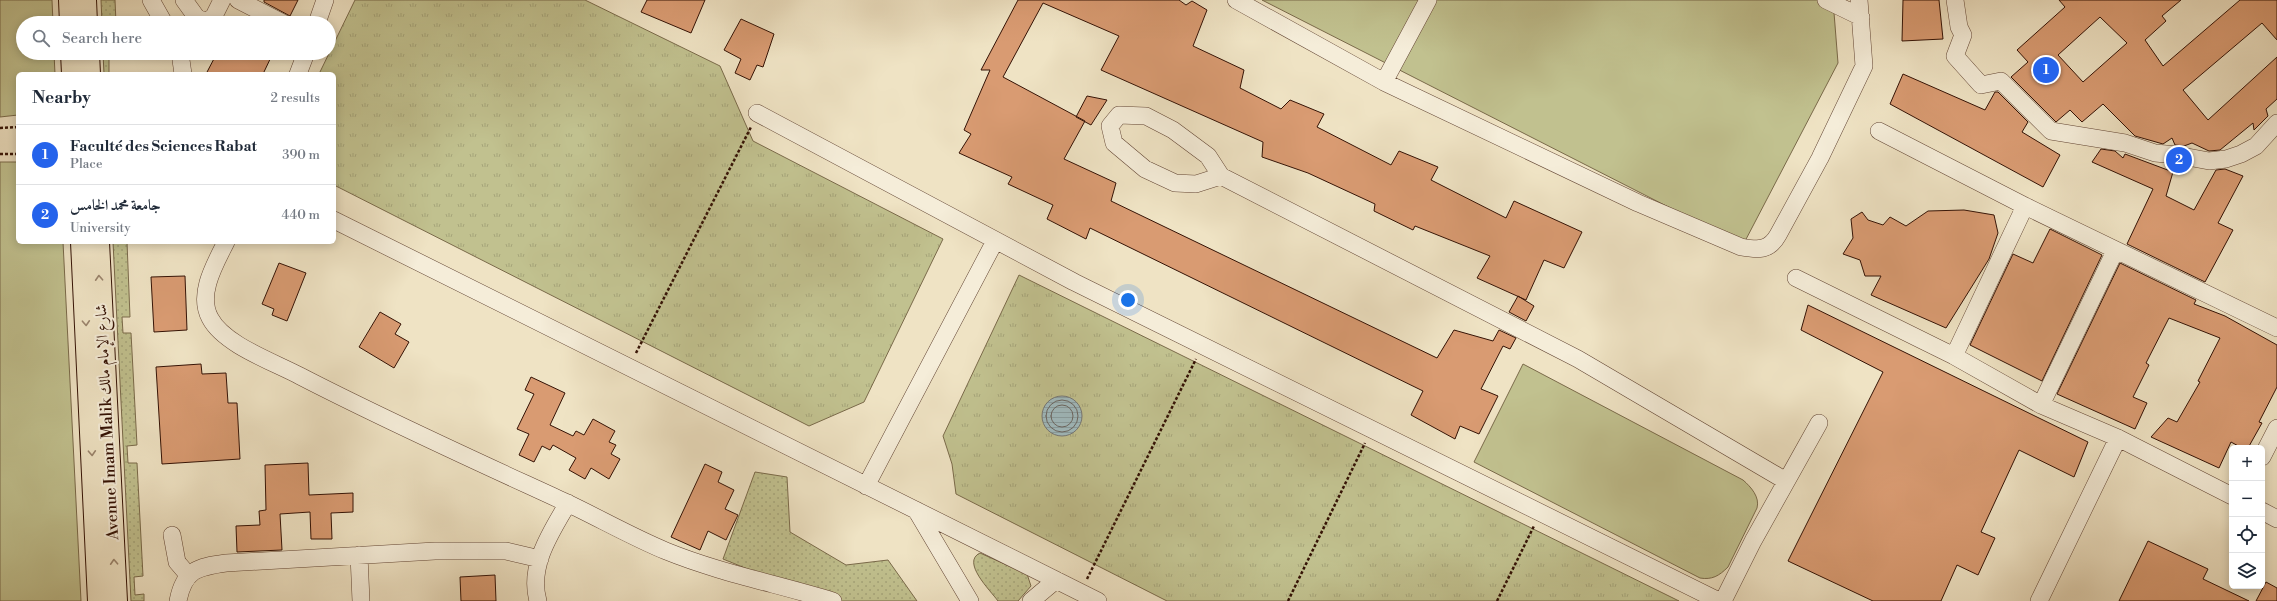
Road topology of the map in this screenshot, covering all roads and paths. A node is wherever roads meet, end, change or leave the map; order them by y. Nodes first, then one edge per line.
1 (70, 0) edge
2 (85, 0) edge
3 (151, 0) edge
4 (184, 0) edge
5 (222, 0) edge
6 (238, 0) edge
7 (325, 0) edge
8 (1236, 0) edge
9 (1428, 0) edge
10 (1826, 0) edge
11 (1860, 0) edge
12 (1955, 0) edge
13 (71, 16) edge
14 (86, 16) edge
15 (160, 16) edge
16 (196, 16) edge
17 (214, 16) edge
18 (270, 16) edge
19 (319, 16) edge
20 (1861, 17) junction
21 (72, 60) edge
22 (88, 60) edge
23 (181, 60) edge
24 (303, 60) edge
25 (73, 72) edge
26 (89, 72) edge
27 (183, 72) edge
28 (299, 72) edge
29 (1384, 82) junction
30 (758, 113) joint
31 (2277, 123) edge
32 (16, 127) edge
33 (0, 128) edge
34 (1879, 131) dead end
35 (0, 154) edge
36 (16, 154) edge
37 (1221, 176) junction
38 (2025, 206) junction
39 (336, 221) edge
40 (995, 241) junction
41 (82, 244) edge
42 (98, 244) edge
43 (225, 244) edge
44 (2115, 251) junction
45 (1796, 278) dead end
46 (2277, 328) edge
47 (1201, 346) junction
48 (1954, 356) junction
49 (629, 367) junction
50 (2041, 405) junction
51 (1819, 423) dead end
52 (2277, 428) edge
53 (1371, 430) junction
54 (2118, 438) junction
55 (2265, 451) edge
56 (1786, 481) junction
57 (866, 486) junction
58 (2229, 494) edge
59 (568, 503) junction
60 (916, 510) junction
61 (1539, 512) junction
62 (2265, 513) edge
63 (2277, 519) edge
64 (172, 535) dead end
65 (359, 555) junction
66 (540, 559) junction
67 (189, 576) junction
68 (1056, 580) junction
69 (1080, 592) junction
70 (99, 601) edge
71 (116, 601) edge
72 (178, 601) edge
73 (361, 601) edge
74 (538, 601) edge
75 (833, 601) edge
76 (970, 601) edge
77 (1031, 601) edge
78 (1098, 601) edge
79 (1288, 601) edge
80 (1497, 601) edge
81 (1719, 601) edge
82 (1723, 601) edge
83 (2039, 601) edge

1 - 13 main road
2 - 14 main road
3 - 15 street
4 - 16 street
5 - 17 street
6 - 18 street
7 - 19 street
8 - 29 street
9 - 29 street
10 - 20 street
11 - 20 street
12 - 31 street
20 - 29 street
21 - 25 main road
22 - 26 main road
23 - 27 street
24 - 28 street
30 - 40 street
30 - 49 path
32 - 33 path
34 - 38 street
35 - 36 path
37 - 37 street
37 - 56 street
38 - 44 street
38 - 48 street
39 - 49 street
40 - 47 street
40 - 57 street
41 -> 70 main road, Avenue Imam Malik شارع الإمام مالك
71 -> 42 main road, Avenue Imam Malik شارع الإمام مالك
43 - 59 street
44 - 46 street
44 - 50 street
45 - 48 street
47 - 53 street
47 - 69 path
48 - 50 street
49 - 57 street
50 - 54 street
51 - 56 street
52 - 55 street
53 - 61 street
53 - 79 path
54 - 58 street
54 - 83 street
56 - 82 street
57 - 60 street
59 - 66 street
59 - 75 street
60 - 68 street
60 - 76 street
61 - 80 path
61 - 81 street
62 - 63 street
64 - 67 street
65 - 66 street
65 - 67 street
65 - 73 street
66 - 74 street
67 - 72 street
68 - 69 street
68 - 77 street
69 - 78 street

